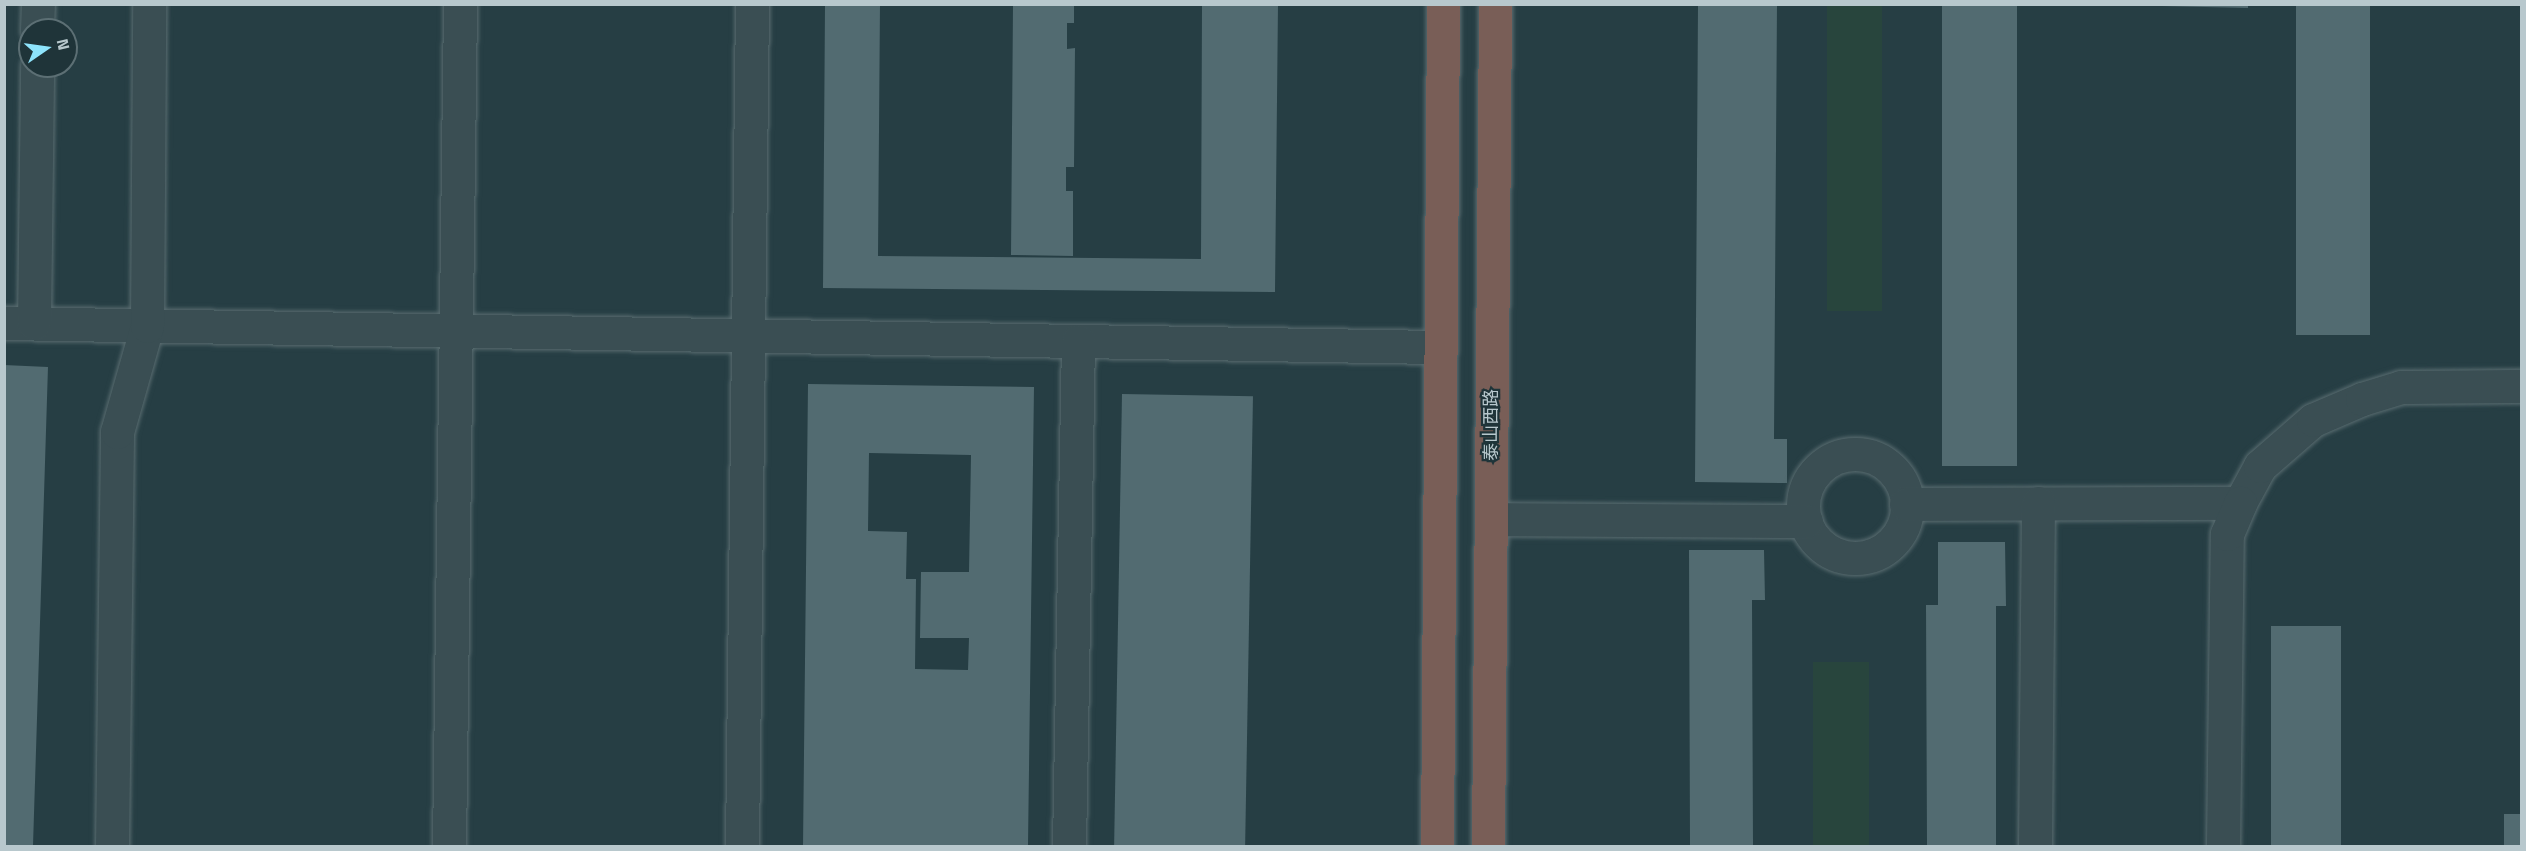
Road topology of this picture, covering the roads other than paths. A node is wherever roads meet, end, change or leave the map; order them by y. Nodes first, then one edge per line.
1 (149, 4) edge
2 (460, 4) edge
3 (752, 4) edge
4 (1443, 4) edge
5 (1495, 4) edge
6 (36, 78) edge
7 (19, 323) edge
8 (147, 326) junction
9 (455, 331) junction
10 (748, 336) junction
11 (1078, 341) junction
12 (1440, 347) junction
13 (2522, 386) edge
14 (2240, 503) junction
15 (1906, 504) junction
16 (2038, 504) junction
17 (1491, 519) junction
18 (1806, 521) junction
19 (112, 846) edge
20 (449, 846) edge
21 (742, 846) edge
22 (1070, 846) edge
23 (1437, 846) edge
24 (1488, 846) edge
25 (2035, 846) edge
26 (2223, 846) edge

1 - 8 street
2 - 9 street
3 - 10 street
4 - 12 highway
5 - 17 highway, 泰山西路
6 - 7 street
7 - 8 street
8 - 9 street
8 - 19 street
9 - 10 street
9 - 20 street
10 - 11 street
10 - 21 street
11 - 12 street
11 - 22 street
12 - 23 highway
13 - 14 street
14 - 16 street
14 - 26 street
15 - 16 street
15 - 18 street
15 - 18 street
16 - 25 street
17 - 18 street
17 - 24 highway, 泰山西路

